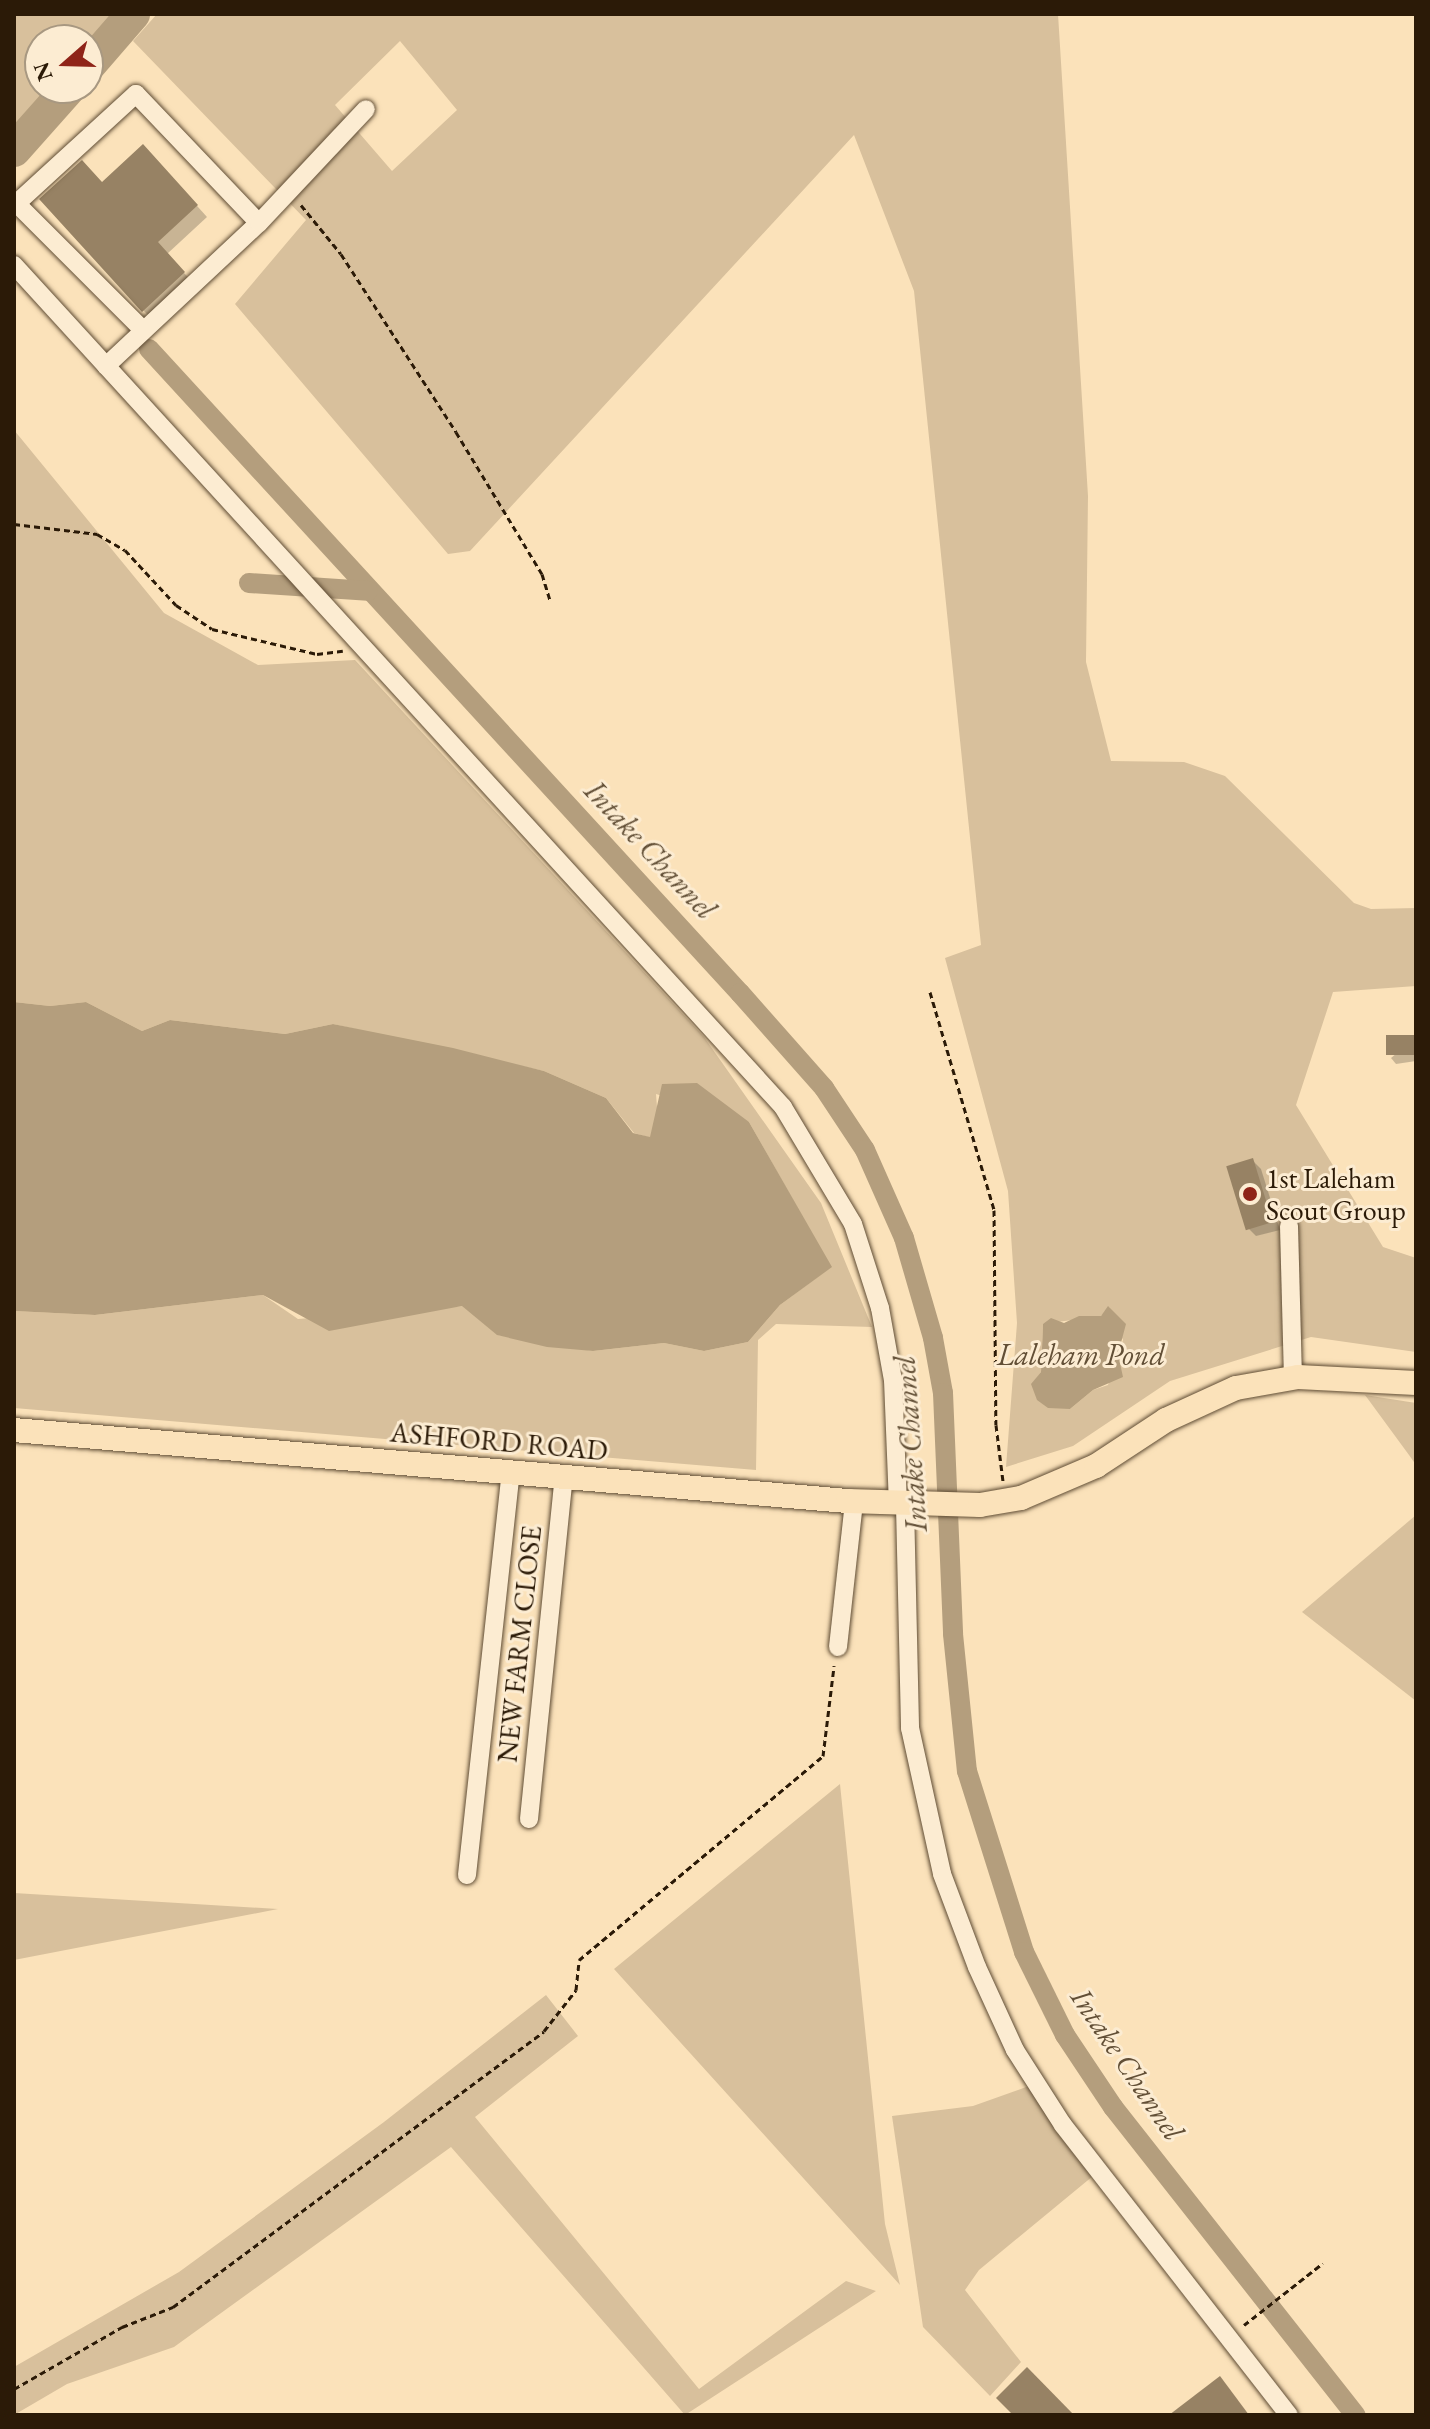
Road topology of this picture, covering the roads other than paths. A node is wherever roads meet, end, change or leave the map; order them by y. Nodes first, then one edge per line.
1 (366, 109) dead end
2 (17, 206) edge
3 (259, 223) junction
4 (14, 265) edge
5 (143, 330) junction
6 (106, 366) junction
7 (1289, 1226) dead end
8 (1293, 1378) junction
9 (1416, 1383) edge
10 (14, 1430) edge
11 (511, 1471) junction
12 (564, 1476) junction
13 (854, 1502) junction
14 (906, 1505) junction
15 (838, 1647) road end
16 (529, 1819) dead end
17 (467, 1875) dead end
18 (1289, 2415) edge

1 - 3 street
2 - 3 street
2 - 5 street
3 - 5 street
4 - 6 street
5 - 6 street
6 - 14 street
7 - 8 street
8 - 9 main road, ASHFORD ROAD
8 - 14 main road, ASHFORD ROAD
10 - 11 main road, ASHFORD ROAD
11 - 12 main road, ASHFORD ROAD
11 - 17 street
12 - 13 main road, ASHFORD ROAD
12 - 16 street, NEW FARM CLOSE
13 - 14 main road, ASHFORD ROAD
13 - 15 street
14 - 18 street

